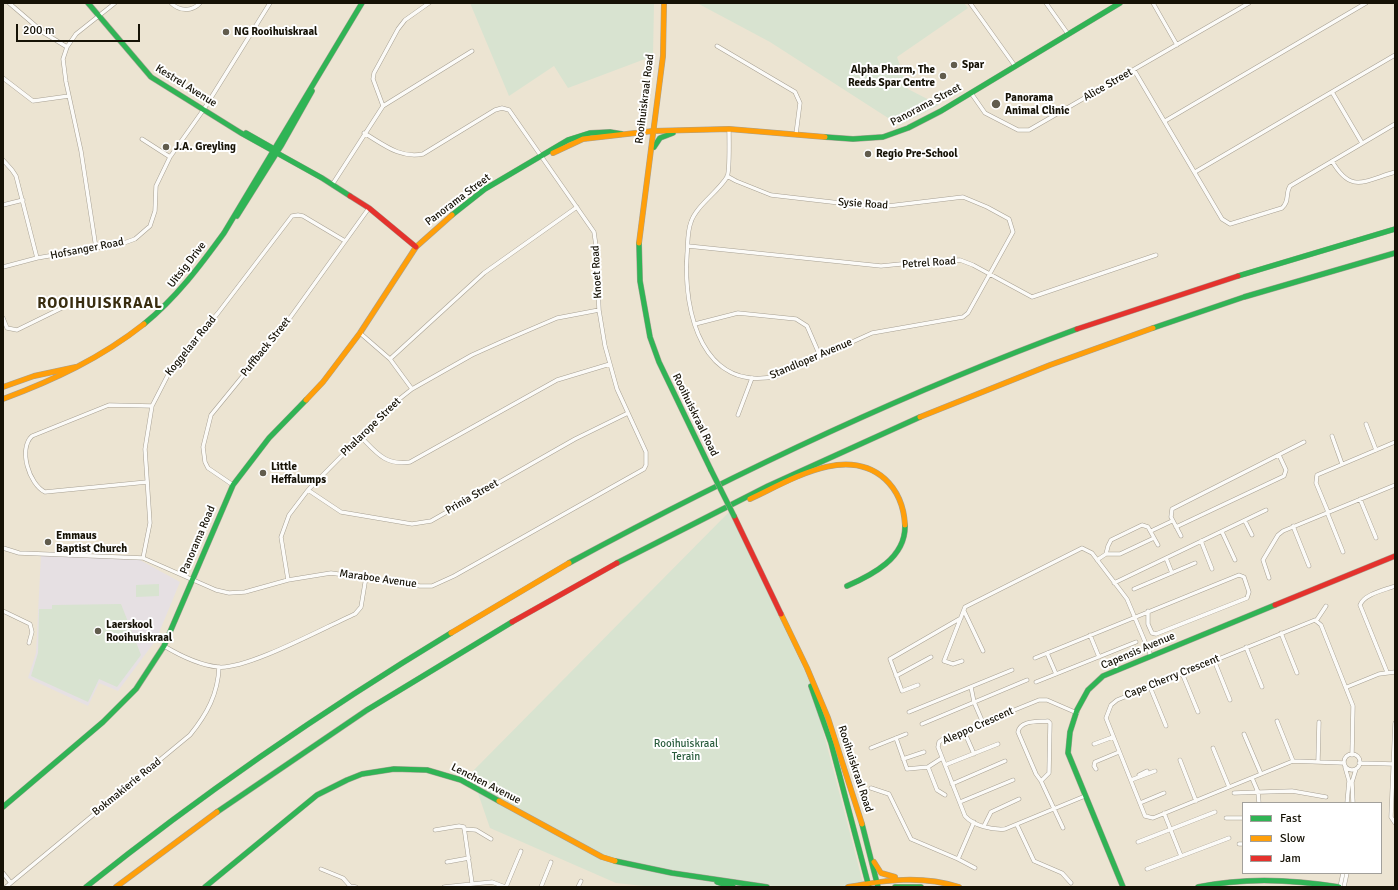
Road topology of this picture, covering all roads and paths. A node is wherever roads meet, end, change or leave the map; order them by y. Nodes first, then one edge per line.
1 (9, 3) edge
2 (88, 3) edge
3 (115, 3) edge
4 (171, 3) edge
5 (200, 3) edge
6 (270, 3) edge
7 (362, 3) edge
8 (429, 3) edge
9 (664, 3) edge
10 (970, 3) edge
11 (1046, 3) edge
12 (1119, 3) edge
13 (1152, 3) edge
14 (1249, 3) edge
15 (1366, 3) edge
16 (99, 16) junction
17 (1068, 34) junction
18 (1177, 45) junction
19 (717, 46) dead end
20 (67, 47) junction
21 (472, 52) dead end
22 (1395, 55) edge
23 (1015, 66) junction
24 (1134, 70) junction
25 (3, 78) edge
26 (1332, 92) junction
27 (971, 93) junction
28 (69, 96) junction
29 (383, 106) junction
30 (204, 109) junction
31 (1165, 121) junction
32 (1395, 124) edge
33 (729, 129) junction
34 (684, 130) junction
35 (652, 131) junction
36 (364, 133) junction
37 (796, 134) junction
38 (142, 139) dead end
39 (1362, 143) junction
40 (275, 151) junction
41 (170, 157) junction
42 (541, 158) junction
43 (3, 160) edge
44 (650, 160) junction
45 (1332, 161) junction
46 (1195, 172) junction
47 (1395, 172) edge
48 (728, 176) junction
49 (332, 184) junction
50 (23, 200) junction
51 (3, 205) edge
52 (577, 207) junction
53 (369, 208) junction
54 (1013, 230) joint
55 (1395, 230) edge
56 (345, 241) junction
57 (688, 246) junction
58 (416, 247) junction
59 (96, 248) junction
60 (1395, 253) edge
61 (1156, 255) dead end
62 (38, 258) junction
63 (3, 267) edge
64 (401, 268) joint
65 (991, 275) junction
66 (66, 306) dead end
67 (599, 310) junction
68 (3, 318) edge
69 (695, 324) junction
70 (360, 333) junction
71 (820, 356) junction
72 (390, 359) junction
73 (86, 364) junction
74 (610, 364) junction
75 (752, 378) junction
76 (3, 387) edge
77 (412, 389) junction
78 (3, 399) edge
79 (152, 406) junction
80 (628, 414) junction
81 (738, 416) dead end
82 (1366, 424) dead end
83 (360, 436) junction
84 (1332, 436) dead end
85 (1304, 442) dead end
86 (1395, 442) edge
87 (1376, 450) junction
88 (646, 452) joint
89 (1279, 455) junction
90 (1342, 464) junction
91 (147, 482) junction
92 (233, 484) junction
93 (1394, 487) edge
94 (308, 490) junction
95 (1360, 499) junction
96 (1266, 510) dead end
97 (1327, 512) junction
98 (1172, 520) junction
99 (1245, 521) junction
100 (1293, 526) junction
101 (1176, 527) junction
102 (1151, 531) junction
103 (1222, 532) junction
104 (1252, 535) dead end
105 (1181, 536) dead end
106 (1154, 538) junction
107 (1376, 538) dead end
108 (1201, 541) junction
109 (1158, 546) dead end
110 (3, 549) edge
111 (1343, 552) dead end
112 (1106, 554) junction
113 (1395, 556) edge
114 (628, 557) junction
115 (143, 558) junction
116 (1166, 558) junction
117 (1097, 560) junction
118 (1235, 560) dead end
119 (1195, 563) dead end
120 (1309, 566) dead end
121 (1212, 569) dead end
122 (1172, 572) junction
123 (366, 577) junction
124 (1269, 578) dead end
125 (193, 580) junction
126 (288, 580) junction
127 (1114, 583) junction
128 (847, 586) dead end
129 (1395, 586) edge
130 (1134, 589) dead end
131 (1326, 606) dead end
132 (3, 611) edge
133 (964, 611) junction
134 (1148, 612) junction
135 (1135, 617) junction
136 (961, 618) junction
137 (1317, 621) junction
138 (1281, 633) junction
139 (1090, 636) junction
140 (1136, 642) dead end
141 (29, 643) dead end
142 (164, 646) junction
143 (1246, 647) junction
144 (983, 651) dead end
145 (1047, 653) junction
146 (1151, 656) junction
147 (1099, 657) junction
148 (931, 658) dead end
149 (1035, 658) dead end
150 (803, 660) junction
151 (1214, 660) junction
152 (962, 661) dead end
153 (219, 667) junction
154 (1012, 670) dead end
155 (1386, 672) junction
156 (1395, 672) edge
157 (1297, 673) dead end
158 (1056, 674) junction
159 (1182, 674) junction
160 (896, 676) junction
161 (1026, 680) dead end
162 (1036, 682) dead end
163 (918, 685) dead end
164 (971, 687) junction
165 (1150, 687) junction
166 (1262, 687) dead end
167 (1347, 687) junction
168 (1230, 700) dead end
169 (974, 702) junction
170 (909, 712) dead end
171 (1198, 712) dead end
172 (1077, 714) junction
173 (1277, 721) dead end
174 (1319, 722) dead end
175 (983, 723) junction
176 (1395, 723) edge
177 (922, 724) dead end
178 (1166, 726) dead end
179 (906, 734) dead end
180 (1244, 734) dead end
181 (1113, 737) junction
182 (896, 738) junction
183 (967, 738) dead end
184 (998, 744) dead end
185 (1094, 744) dead end
186 (871, 748) dead end
187 (1213, 748) dead end
188 (924, 752) dead end
189 (1119, 752) junction
190 (974, 754) junction
191 (1352, 754) junction
192 (942, 758) junction
193 (903, 759) junction
194 (1180, 760) dead end
195 (1006, 761) dead end
196 (1293, 761) junction
197 (1318, 761) junction
198 (1359, 763) junction
199 (1344, 764) junction
200 (1393, 764) junction
201 (945, 765) junction
202 (928, 767) junction
203 (1357, 768) junction
204 (1096, 769) dead end
205 (1155, 771) dead end
206 (1147, 772) dead end
207 (1261, 774) junction
208 (1252, 778) junction
209 (1013, 780) dead end
210 (1130, 780) junction
211 (1041, 781) junction
212 (952, 784) junction
213 (1229, 787) junction
214 (871, 788) dead end
215 (1258, 792) junction
216 (1164, 793) dead end
217 (1234, 793) dead end
218 (945, 795) dead end
219 (1086, 796) junction
220 (1326, 797) dead end
221 (1019, 799) dead end
222 (1196, 801) junction
223 (960, 802) junction
224 (1259, 802) edge
225 (1346, 802) edge
226 (1353, 802) edge
227 (1140, 803) junction
228 (3, 807) edge
229 (1055, 809) junction
230 (1215, 812) dead end
231 (1164, 814) junction
232 (1226, 818) dead end
233 (1242, 818) edge
234 (974, 822) junction
235 (1395, 823) edge
236 (1017, 825) junction
237 (984, 826) junction
238 (1063, 828) dead end
239 (464, 829) junction
240 (435, 830) dead end
241 (1170, 830) junction
242 (491, 838) dead end
243 (1230, 838) dead end
244 (1138, 842) dead end
245 (521, 852) dead end
246 (870, 856) junction
247 (1181, 856) junction
248 (469, 858) junction
249 (958, 859) junction
250 (447, 862) dead end
251 (552, 862) dead end
252 (975, 868) dead end
253 (321, 869) dead end
254 (1147, 869) dead end
255 (3, 873) edge
256 (1343, 874) edge
257 (1347, 874) edge
258 (902, 878) junction
259 (711, 880) junction
260 (581, 881) dead end
261 (11, 883) junction
262 (472, 883) junction
263 (1071, 883) dead end
264 (1230, 883) junction
265 (877, 884) edge
266 (869, 885) edge
267 (349, 886) edge
268 (6, 887) edge
269 (86, 887) edge
270 (116, 887) edge
271 (206, 887) edge
272 (356, 887) edge
273 (444, 887) edge
274 (505, 887) edge
275 (541, 887) edge
276 (578, 887) edge
277 (733, 887) edge
278 (767, 887) edge
279 (848, 887) edge
280 (895, 887) edge
281 (921, 887) edge
282 (959, 887) edge
283 (1123, 887) edge
284 (1198, 887) edge
285 (1214, 887) edge
286 (1340, 887) edge
287 (1344, 887) edge

1 - 20 street
2 - 16 main road, Kestrel Avenue
3 - 16 street
4 - 5 street
6 - 30 street, Hofsanger Road
7 - 40 main road, Uitsig Drive
8 - 29 street
9 - 35 main road, Rooihuiskraal Road
10 - 23 street
11 - 17 street
12 - 17 main road, Panorama Street
13 - 18 street
14 - 18 street, Alice Street
15 - 31 street
16 - 20 street
16 - 30 main road, Kestrel Avenue
17 - 23 main road, Panorama Street
18 - 24 street, Alice Street
19 - 37 street
20 - 28 street
21 - 29 street
22 - 26 street
23 - 27 main road, Panorama Street
24 - 27 street, Alice Street
24 - 31 street
25 - 28 street
26 - 39 street
26 - 46 street
27 - 37 main road, Panorama Street
28 - 59 street
29 - 36 street
30 - 40 main road, Kestrel Avenue
30 - 41 street, Hofsanger Road
31 - 46 street
32 - 39 street
33 - 34 main road, Panorama Street
33 - 37 main road, Panorama Street
33 - 48 street
34 - 35 main road, Panorama Street
34 - 44 main road
35 - 42 main road, Panorama Street
35 - 44 main road, Rooihuiskraal Road
36 - 42 street, Knoet Road
36 - 49 street
38 - 41 street
39 - 45 street
40 - 49 main road, Kestrel Avenue
40 - 73 main road, Uitsig Drive
41 - 59 street, Hofsanger Road
42 - 52 street, Knoet Road
42 - 58 main road, Panorama Street
43 - 50 street
44 - 150 main road, Rooihuiskraal Road, bridge
45 - 46 street
45 - 47 street
48 - 54 street, Sysie Road
48 - 57 street, Standloper Avenue
49 - 53 main road, Kestrel Avenue
50 - 51 street
50 - 62 street
52 - 67 street, Knoet Road
52 - 72 street
53 - 56 street, Puffback Street
53 - 58 main road, Kestrel Avenue
54 - 65 street, Standloper Avenue
55 - 269 main road
56 - 79 street, Koggelaar Road
56 - 92 street, Puffback Street
57 - 65 street, Petrel Road
57 - 69 street, Standloper Avenue
58 - 64 main road, Panorama Street
59 - 62 street, Hofsanger Road
60 - 114 main road
61 - 65 street, Petrel Road
62 - 63 street, Hofsanger Road
64 - 70 main road, Panorama Road
65 - 71 street, Standloper Avenue
66 - 68 street
67 - 74 street, Knoet Road
67 - 77 street, Phalarope Street
69 - 71 street
69 - 75 street, Standloper Avenue
70 - 72 street
70 - 92 main road, Panorama Road
71 - 75 street, Standloper Avenue
72 - 77 street
73 - 76 main road, Uitsig Drive
73 - 78 main road, Uitsig Drive
74 - 80 street, Knoet Road
74 - 83 street
75 - 81 street
77 - 83 street, Phalarope Street
79 - 91 street, Koggelaar Road
79 - 91 street
80 - 88 street, Knoet Road
80 - 94 street, Prinia Street
82 - 87 street
83 - 94 street, Phalarope Street
84 - 90 street
85 - 89 street
86 - 87 street
87 - 90 street
88 - 123 street, Maraboe Avenue
89 - 98 street
89 - 101 street
90 - 97 street
91 - 115 street, Koggelaar Road
92 - 125 main road, Panorama Road
93 - 95 street
94 - 126 street, Phalarope Street
95 - 97 street
95 - 107 street
96 - 99 street
97 - 100 street
97 - 111 street
98 - 101 street
98 - 102 street
99 - 103 street
99 - 104 street
100 - 120 street
100 - 124 street
101 - 105 street
102 - 106 street
102 - 112 street
103 - 108 street
103 - 118 street
106 - 109 street
106 - 112 street
108 - 116 street
108 - 121 street
110 - 115 street, Maraboe Avenue
112 - 117 street
113 - 146 main road, Capensis Avenue
114 - 128 main road
114 - 270 main road
115 - 125 street, Maraboe Avenue
116 - 122 street
116 - 127 street
117 - 127 street
117 - 133 street
119 - 122 street
122 - 130 street
123 - 126 street, Maraboe Avenue
123 - 153 street
125 - 126 street, Maraboe Avenue
125 - 142 main road, Panorama Road
127 - 135 street
129 - 155 street
131 - 137 street
132 - 141 street
133 - 136 street
133 - 144 street
134 - 134 street
134 - 135 street
135 - 139 street
135 - 146 street
136 - 152 street
136 - 160 street
137 - 138 street, Cape Cherry Crescent
137 - 167 street
138 - 143 street, Cape Cherry Crescent
138 - 157 street
139 - 145 street
139 - 147 street
140 - 147 street
142 - 153 street
142 - 228 main road, Panorama Road
143 - 151 street, Cape Cherry Crescent
143 - 166 street
145 - 149 street
145 - 158 street
146 - 172 main road, Capensis Avenue
147 - 158 street
148 - 160 street
150 - 246 main road, Rooihuiskraal Road
150 - 266 main road, Rooihuiskraal Road
151 - 159 street, Cape Cherry Crescent
151 - 168 street
153 - 261 street, Bokmakierie Road
154 - 164 street
155 - 156 street
155 - 167 street
158 - 162 street
159 - 165 street, Cape Cherry Crescent
159 - 171 street
160 - 163 street
161 - 169 street
164 - 169 street
164 - 170 street
165 - 178 street
165 - 181 street, Cape Cherry Crescent
167 - 191 street
169 - 175 street
169 - 177 street
172 - 175 street, Aleppo Crescent
172 - 219 main road, Capensis Avenue
173 - 196 street
174 - 197 street
175 - 192 street, Aleppo Crescent
176 - 200 street
179 - 182 street
180 - 207 street
181 - 185 street
181 - 189 street, Cape Cherry Crescent
182 - 186 street
182 - 193 street
183 - 190 street
184 - 190 street
187 - 213 street
188 - 193 street
189 - 204 street
189 - 210 street, Cape Cherry Crescent
190 - 201 street
191 - 198 street
191 - 199 street
192 - 201 street, Aleppo Crescent
192 - 202 street
193 - 202 street
194 - 222 street
195 - 212 street
196 - 197 street, Cape Cherry Crescent
196 - 207 street, Cape Cherry Crescent
197 - 199 street, Cape Cherry Crescent
198 - 200 street
198 - 203 street
199 - 203 street
199 - 225 street
200 - 235 street
201 - 212 street, Aleppo Crescent
202 - 218 street
203 - 226 street
205 - 210 street
206 - 210 street
207 - 208 street, Cape Cherry Crescent
208 - 213 street, Cape Cherry Crescent
208 - 215 street
209 - 223 street
210 - 227 street, Cape Cherry Crescent
211 - 211 street
211 - 229 street
212 - 223 street, Aleppo Crescent
213 - 222 street, Cape Cherry Crescent
214 - 249 street
215 - 217 street
215 - 220 street
215 - 224 street
216 - 227 street
219 - 229 street, Aleppo Crescent
219 - 283 main road, Capensis Avenue
221 - 237 street
222 - 231 street, Cape Cherry Crescent
223 - 234 street, Aleppo Crescent
227 - 231 street, Cape Cherry Crescent
229 - 236 street, Aleppo Crescent
229 - 238 street
230 - 241 street
231 - 241 street
232 - 233 street
234 - 237 street, Aleppo Crescent
234 - 249 street
236 - 237 street, Aleppo Crescent
236 - 263 street
239 - 240 street
239 - 242 street
239 - 248 street
241 - 244 street
241 - 247 street
243 - 247 street
245 - 274 street
246 - 258 main road
246 - 265 main road, Rooihuiskraal Road
247 - 254 street
248 - 250 street
248 - 262 street
249 - 252 street
251 - 275 street
253 - 267 street
255 - 261 street
256 - 286 street
257 - 287 street
258 - 265 main road
258 - 282 main road
259 - 271 main road, Lenchen Avenue
259 - 277 main road, Lenchen Avenue
259 - 278 main road, Lenchen Avenue
260 - 276 street
261 - 268 street, Bokmakierie Road
262 - 273 street
262 - 274 street
264 - 284 main road
264 - 285 main road
264 - 286 main road
265 - 266 main road
266 - 279 main road
267 - 272 street
280 - 281 main road

